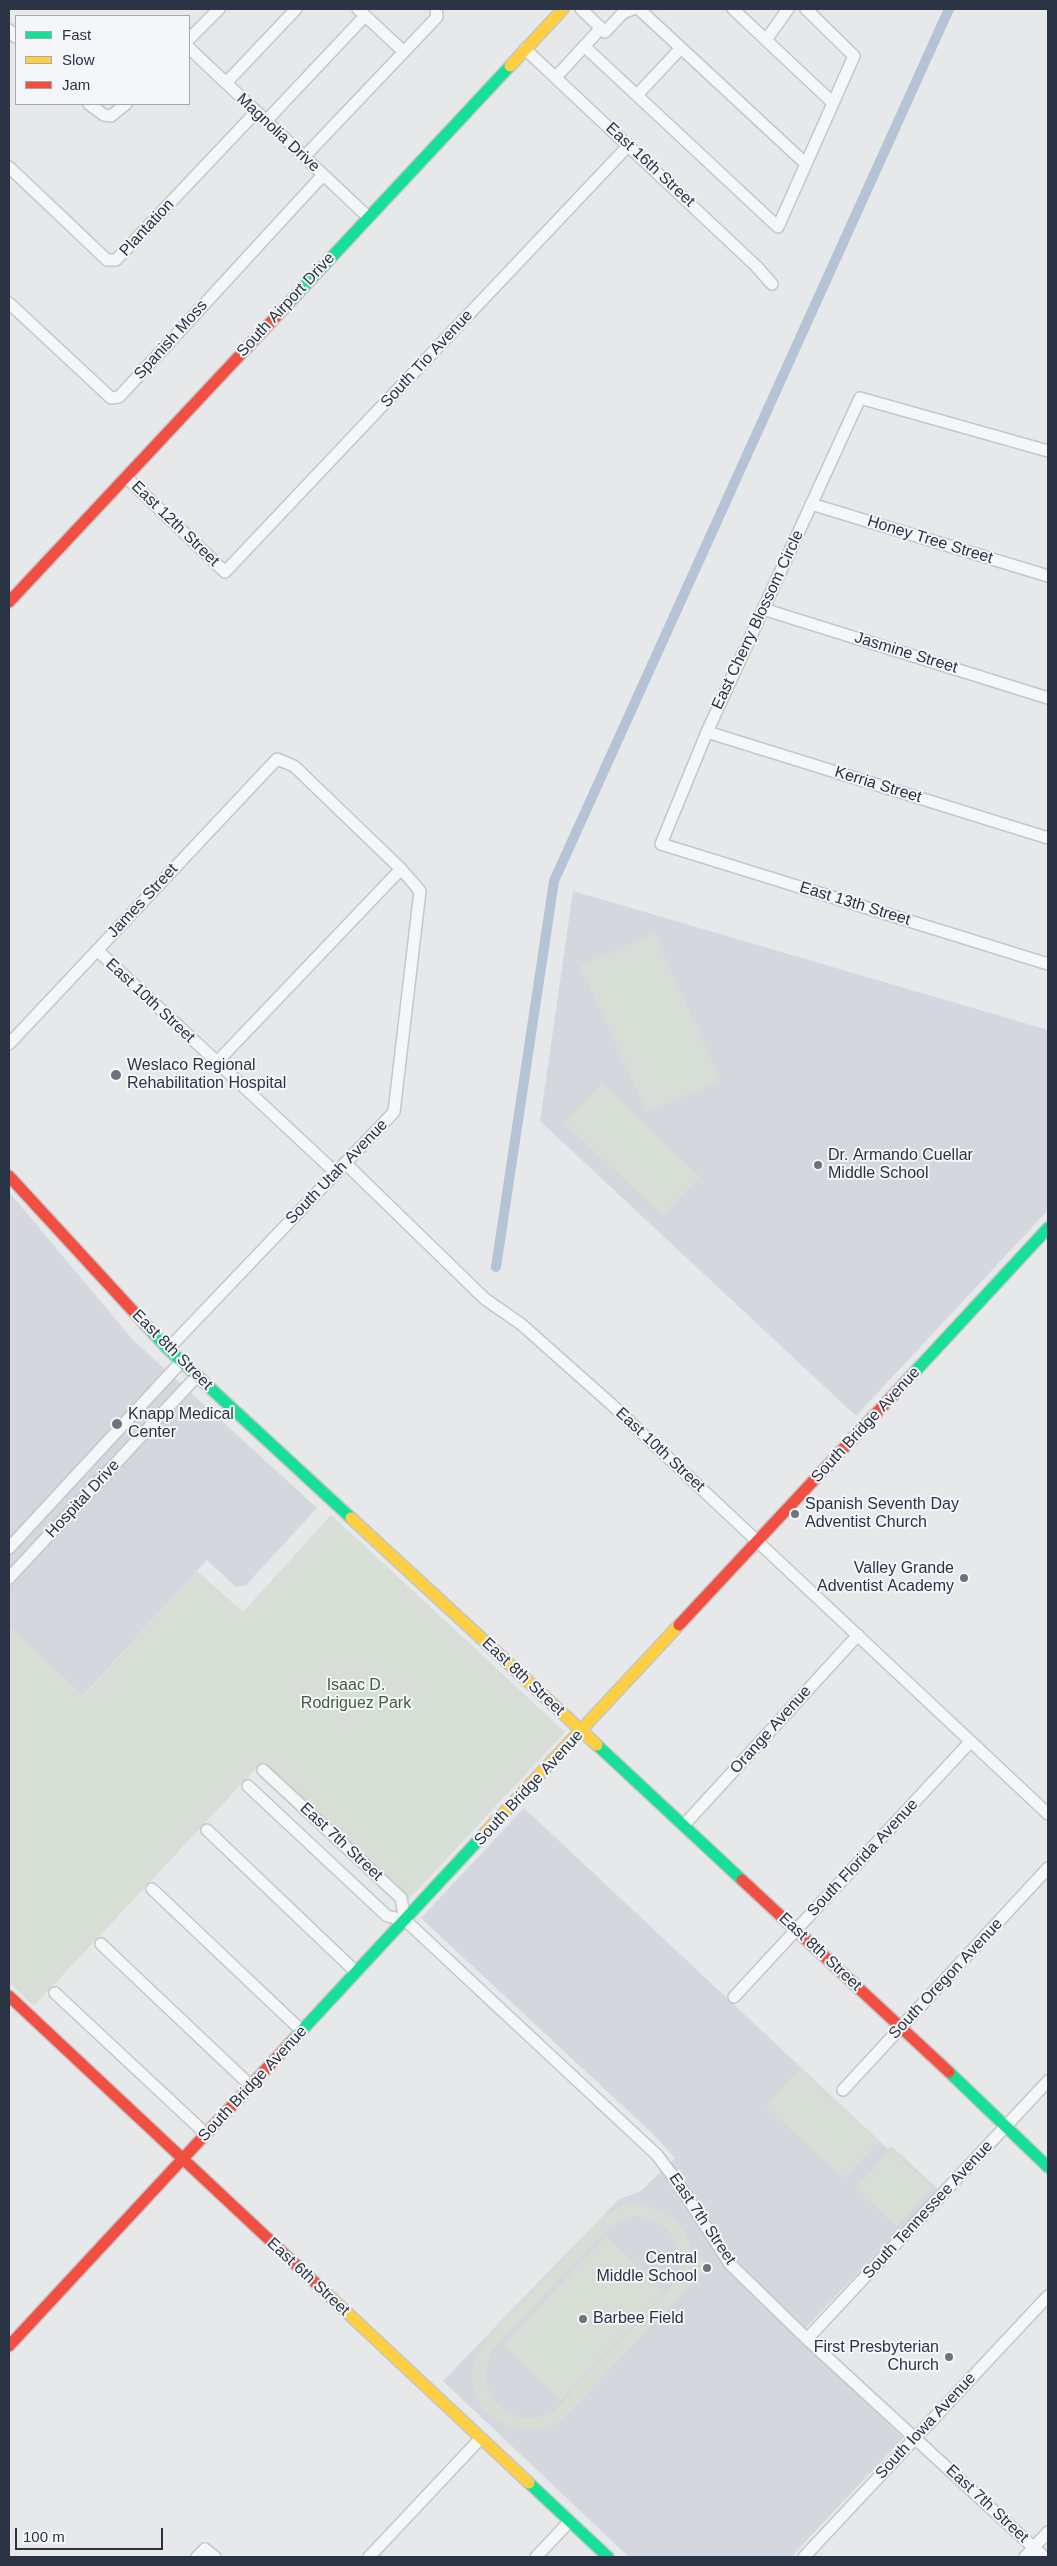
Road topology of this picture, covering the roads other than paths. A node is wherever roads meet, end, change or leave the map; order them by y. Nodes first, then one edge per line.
1 (218, 9) edge
2 (296, 9) edge
3 (436, 9) edge
4 (563, 9) edge
5 (581, 9) edge
6 (633, 9) edge
7 (639, 9) edge
8 (733, 9) edge
9 (788, 9) edge
10 (806, 9) edge
11 (362, 12) edge
12 (601, 28) junction
13 (190, 38) edge
14 (766, 40) junction
15 (584, 46) junction
16 (681, 48) junction
17 (190, 49) edge
18 (525, 49) junction
19 (404, 52) junction
20 (556, 77) junction
21 (226, 83) junction
22 (637, 95) junction
23 (833, 103) junction
24 (90, 105) edge
25 (125, 105) edge
26 (256, 112) junction
27 (266, 121) junction
28 (628, 145) junction
29 (304, 157) junction
30 (806, 164) junction
31 (9, 167) edge
32 (323, 175) junction
33 (368, 217) junction
34 (772, 284) dead end
35 (9, 302) edge
36 (1048, 451) edge
37 (126, 477) junction
38 (811, 504) junction
39 (225, 572) joint
40 (1048, 576) edge
41 (9, 602) edge
42 (763, 609) junction
43 (1048, 698) edge
44 (707, 732) junction
45 (1048, 838) edge
46 (661, 844) joint
47 (401, 869) junction
48 (97, 950) junction
49 (1048, 964) edge
50 (9, 1044) edge
51 (216, 1063) junction
52 (345, 1163) junction
53 (336, 1173) junction
54 (9, 1176) edge
55 (1048, 1228) edge
56 (168, 1349) junction
57 (182, 1361) junction
58 (197, 1376) junction
59 (756, 1541) junction
60 (9, 1548) edge
61 (9, 1578) edge
62 (858, 1635) junction
63 (581, 1731) junction
64 (970, 1742) junction
65 (263, 1770) dead end
66 (248, 1786) dead end
67 (1048, 1814) edge
68 (684, 1825) junction
69 (207, 1830) dead end
70 (1048, 1868) edge
71 (152, 1889) dead end
72 (405, 1920) junction
73 (797, 1930) junction
74 (101, 1944) dead end
75 (356, 1972) junction
76 (55, 1993) dead end
77 (9, 1996) edge
78 (734, 1997) dead end
79 (902, 2027) junction
80 (302, 2031) junction
81 (1048, 2081) edge
82 (251, 2086) junction
83 (843, 2090) dead end
84 (1006, 2127) junction
85 (206, 2134) junction
86 (183, 2160) junction
87 (1048, 2167) edge
88 (1048, 2296) edge
89 (808, 2339) junction
90 (9, 2346) edge
91 (481, 2438) junction
92 (915, 2438) junction
93 (569, 2522) junction
94 (1048, 2532) edge
95 (1034, 2547) junction
96 (201, 2553) edge
97 (214, 2557) edge
98 (369, 2557) edge
99 (536, 2557) edge
100 (608, 2557) edge
101 (804, 2557) edge
102 (1025, 2557) edge
103 (1044, 2557) edge

1 - 13 street
2 - 21 street
3 - 19 street
4 - 18 street, South Airport Drive
5 - 12 street
6 - 12 street
7 - 16 street
8 - 14 street
9 - 14 street
10 - 23 street
11 - 19 street
11 - 27 street
12 - 15 street
14 - 23 street
15 - 20 street
15 - 22 street
16 - 22 street
16 - 30 street
17 - 21 street, Magnolia Drive
18 - 20 street, East 16th Street
18 - 33 street, South Airport Drive
19 - 29 street
20 - 28 street, East 16th Street
21 - 26 street, Magnolia Drive
22 - 30 street
23 - 30 street
24 - 25 street
26 - 27 street, Magnolia Drive
26 - 31 street, Plantation
27 - 29 street, Magnolia Drive
28 - 34 street, East 16th Street
28 - 39 street, South Tio Avenue
29 - 32 street, Magnolia Drive
32 - 33 street, Magnolia Drive
32 - 35 street, Spanish Moss
33 - 37 street, South Airport Drive
36 - 38 street, East Cherry Blossom Circle
37 - 39 street, East 12th Street
37 - 41 street, South Airport Drive
38 - 40 street, Honey Tree Street
38 - 42 street, East Cherry Blossom Circle
42 - 43 street, Jasmine Street
42 - 44 street, East Cherry Blossom Circle
44 - 45 street, Kerria Street
44 - 46 street, East Cherry Blossom Circle
46 - 49 street, East 13th Street
47 - 48 street, James Street
47 - 51 street
47 - 52 street, South Utah Avenue
48 - 50 street, James Street
48 - 51 street, East 10th Street
51 - 53 street, East 10th Street
52 - 53 street, South Utah Avenue
52 - 59 street, East 10th Street
53 - 56 street, South Utah Avenue
54 - 56 street, East 8th Street
55 - 59 street, South Bridge Avenue
56 - 57 street, East 8th Street
57 - 58 street, East 8th Street
57 - 60 street, Hospital Drive
58 - 61 street, Hospital Drive
58 - 63 street, East 8th Street
59 - 62 street, East 10th Street
59 - 63 street, South Bridge Avenue
62 - 64 street, East 10th Street
62 - 68 street, Orange Avenue
63 - 68 street, East 8th Street
63 - 72 street, South Bridge Avenue
64 - 67 street, East 10th Street
64 - 73 street, South Florida Avenue
65 - 72 street, East 7th Street
66 - 72 street, East 7th Street
68 - 73 street, East 8th Street
69 - 75 street
70 - 79 street, South Oregon Avenue
71 - 80 street
72 - 75 street, South Bridge Avenue
72 - 89 street, East 7th Street
73 - 78 street, South Florida Avenue
73 - 79 street, East 8th Street
74 - 82 street
75 - 80 street, South Bridge Avenue
76 - 85 street
77 - 86 street, East 6th Street
79 - 83 street, South Oregon Avenue
79 - 84 street, East 8th Street
80 - 82 street, South Bridge Avenue
81 - 84 street, South Tennessee Avenue
82 - 85 street, South Bridge Avenue
84 - 87 street, East 8th Street
84 - 89 street, South Tennessee Avenue
85 - 86 street, South Bridge Avenue
86 - 90 street, South Bridge Avenue
86 - 91 street, East 6th Street
88 - 92 street, South Iowa Avenue
89 - 92 street, East 7th Street
91 - 93 street, East 6th Street
91 - 98 street
92 - 95 street, East 7th Street
92 - 101 street, South Iowa Avenue
93 - 99 street
93 - 100 street, East 6th Street
94 - 95 street
95 - 102 street
95 - 103 street, East 7th Street
96 - 97 street

